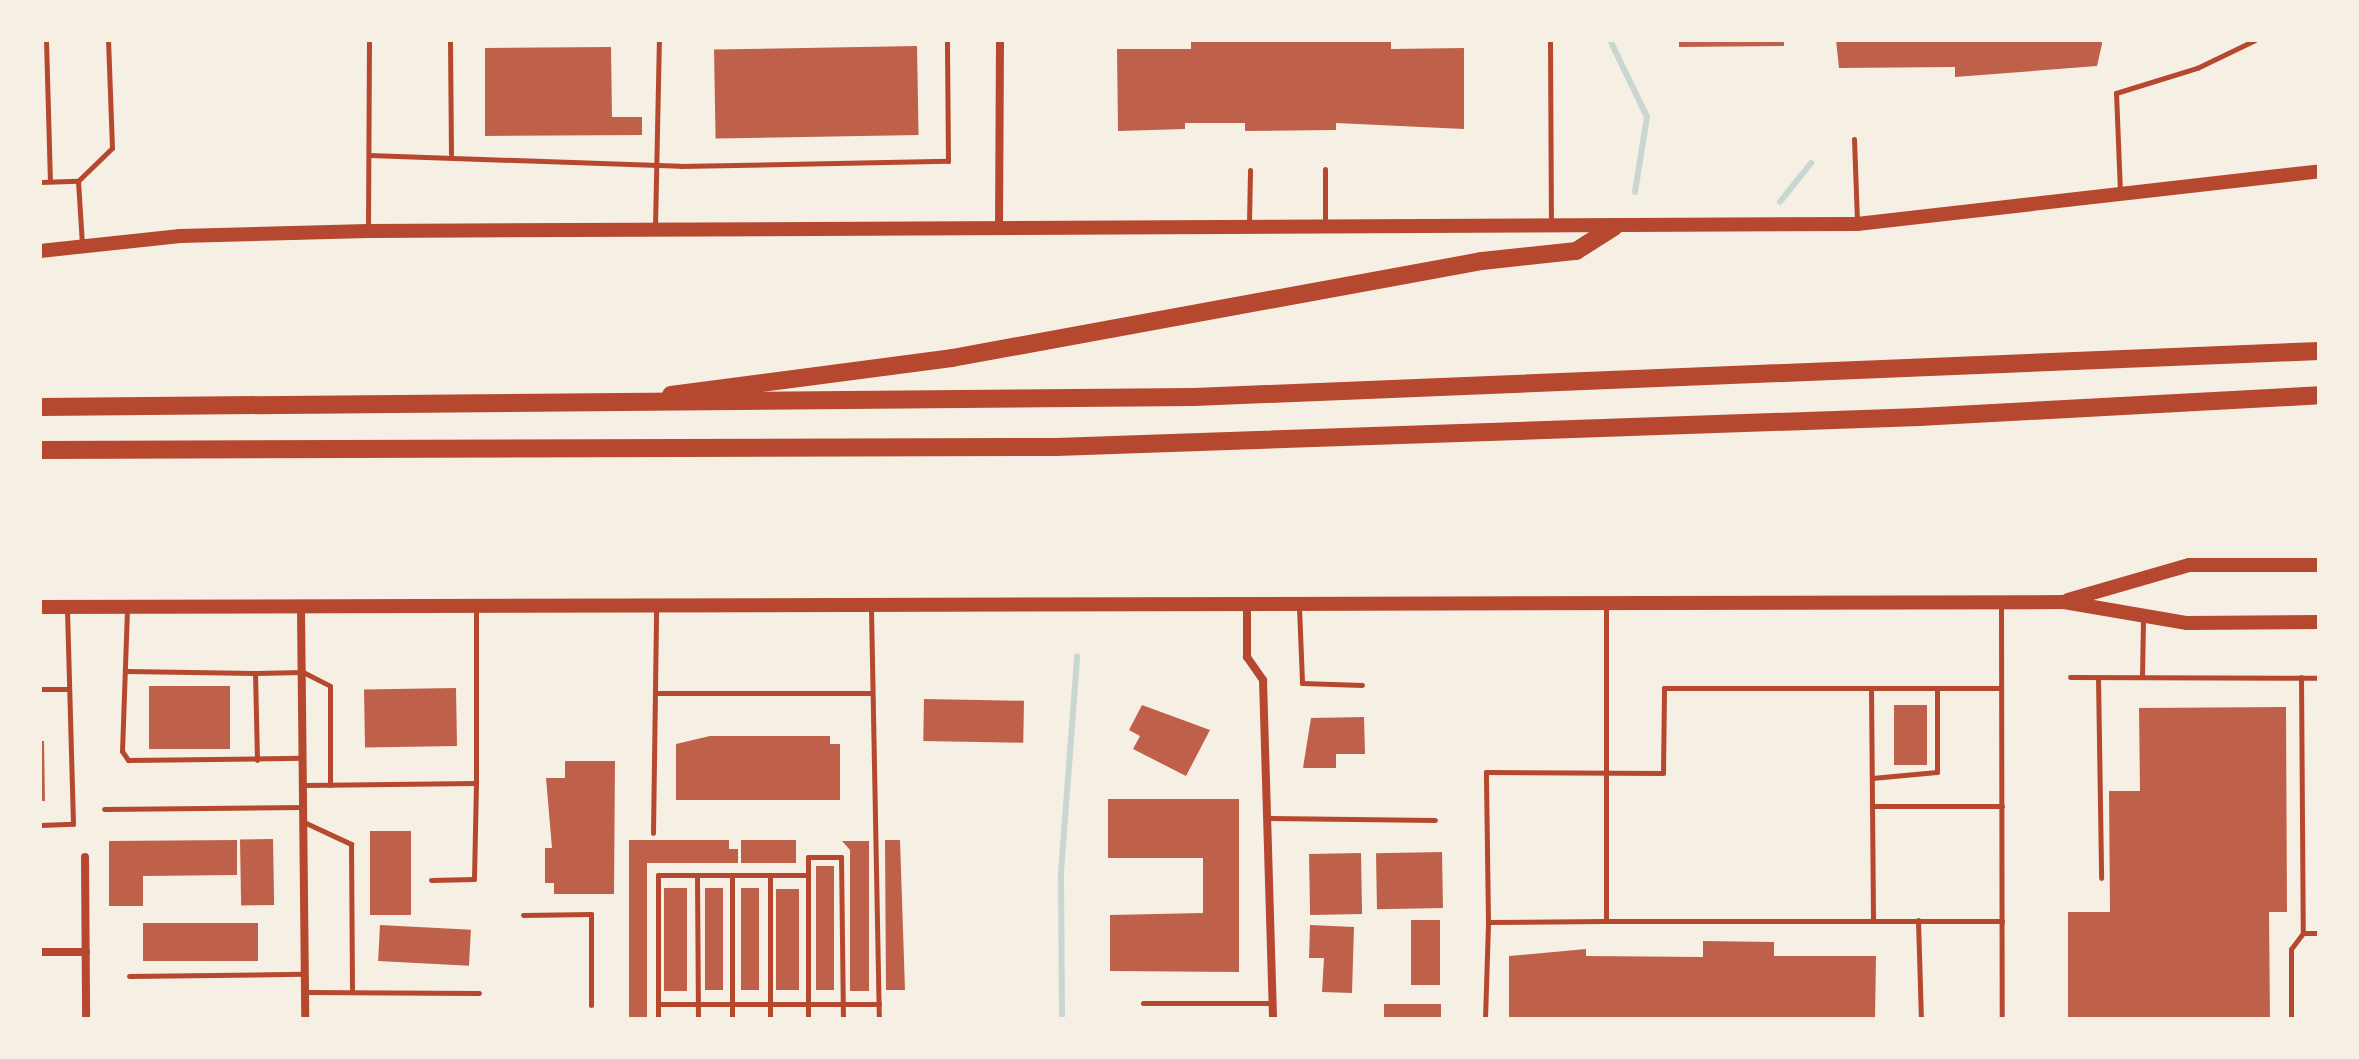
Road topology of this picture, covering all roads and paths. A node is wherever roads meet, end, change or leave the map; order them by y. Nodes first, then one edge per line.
1 (46, 40) edge
2 (108, 40) edge
3 (369, 40) edge
4 (450, 40) edge
5 (659, 40) edge
6 (947, 40) edge
7 (1000, 40) edge
8 (1550, 40) edge
9 (2255, 40) edge
10 (1854, 139) dead end
11 (451, 154) junction
12 (369, 155) junction
13 (657, 159) junction
14 (1325, 169) dead end
15 (1250, 170) dead end
16 (2319, 171) edge
17 (50, 181) junction
18 (78, 181) junction
19 (40, 182) edge
20 (2121, 193) junction
21 (1857, 224) junction
22 (1614, 227) junction
23 (1552, 228) junction
24 (368, 231) junction
25 (1325, 231) junction
26 (655, 232) junction
27 (1249, 232) junction
28 (1000, 233) junction
29 (82, 246) junction
30 (40, 251) edge
31 (2319, 351) edge
32 (2319, 395) edge
33 (585, 406) junction
34 (40, 407) edge
35 (40, 450) edge
36 (2319, 565) edge
37 (2001, 602) junction
38 (2064, 602) junction
39 (1606, 606) junction
40 (40, 607) edge
41 (67, 607) junction
42 (1247, 607) junction
43 (1299, 607) junction
44 (127, 608) junction
45 (871, 608) junction
46 (301, 609) junction
47 (476, 609) junction
48 (656, 609) junction
49 (2143, 615) junction
50 (2319, 622) edge
51 (126, 671) junction
52 (303, 672) junction
53 (255, 673) junction
54 (2070, 677) dead end
55 (2098, 677) junction
56 (2142, 677) junction
57 (2301, 677) junction
58 (2319, 678) edge
59 (1362, 685) dead end
60 (1871, 688) junction
61 (1937, 688) junction
62 (2001, 688) junction
63 (40, 689) edge
64 (69, 689) junction
65 (656, 693) junction
66 (870, 693) junction
67 (305, 758) junction
68 (257, 760) junction
69 (1608, 773) junction
70 (1872, 778) junction
71 (476, 783) junction
72 (305, 785) junction
73 (330, 785) junction
74 (1873, 806) junction
75 (2002, 806) junction
76 (305, 807) junction
77 (104, 809) dead end
78 (1268, 818) junction
79 (1435, 820) dead end
80 (306, 823) junction
81 (40, 825) edge
82 (653, 833) dead end
83 (85, 857) dead end
84 (697, 875) junction
85 (732, 875) junction
86 (770, 875) junction
87 (807, 875) junction
88 (2101, 878) dead end
89 (431, 880) dead end
90 (523, 915) dead end
91 (1873, 920) junction
92 (1918, 920) junction
93 (1606, 921) junction
94 (2002, 921) junction
95 (1488, 922) junction
96 (2303, 933) junction
97 (2319, 933) edge
98 (40, 952) edge
99 (86, 952) junction
100 (305, 974) junction
101 (129, 976) dead end
102 (352, 989) junction
103 (305, 992) junction
104 (479, 993) dead end
105 (1143, 1003) dead end
106 (1273, 1003) junction
107 (658, 1004) junction
108 (698, 1004) junction
109 (732, 1004) junction
110 (770, 1004) junction
111 (808, 1004) junction
112 (842, 1004) junction
113 (879, 1004) junction
114 (591, 1005) dead end
115 (86, 1019) edge
116 (305, 1019) edge
117 (658, 1019) edge
118 (698, 1019) edge
119 (732, 1019) edge
120 (770, 1019) edge
121 (808, 1019) edge
122 (843, 1019) edge
123 (879, 1019) edge
124 (1273, 1019) edge
125 (1485, 1019) edge
126 (1921, 1019) edge
127 (2002, 1019) edge
128 (2291, 1019) edge

1 - 17 lane
2 - 18 lane
3 - 12 lane
4 - 11 lane
5 - 13 lane
6 - 13 lane
7 - 28 street
8 - 23 lane
9 - 20 lane
10 - 21 lane
11 - 12 lane
11 - 13 lane
12 - 24 lane
13 - 26 lane
14 - 25 lane
15 - 27 lane
16 - 20 main road
17 - 18 lane
17 - 19 lane
18 - 29 lane
20 - 21 main road
21 - 22 main road
22 - 23 main road
22 - 33 highway
23 - 25 main road
24 - 26 main road
24 - 29 main road
25 - 27 main road
26 - 28 main road
27 - 28 main road
29 - 30 main road
31 - 33 highway
32 - 35 highway
33 - 34 highway
36 - 38 main road
37 - 38 main road
37 - 39 main road
37 - 62 lane
38 - 49 main road
39 - 43 main road
39 - 69 lane
40 - 41 main road
41 - 44 main road
41 - 64 lane
42 - 43 main road
42 - 45 main road
42 - 78 street
43 - 59 lane
44 - 46 main road
44 - 51 lane
45 - 48 main road
45 - 66 lane
46 - 47 main road
46 - 52 street
47 - 48 main road
47 - 71 lane
48 - 65 lane
49 - 50 main road
49 - 56 lane
51 - 53 lane
51 - 68 lane
52 - 53 lane
52 - 67 street
52 - 73 lane
53 - 68 lane
54 - 55 lane
55 - 56 lane
55 - 88 lane
56 - 57 lane
57 - 58 lane
57 - 96 lane
60 - 61 lane
60 - 69 lane
60 - 70 lane
61 - 62 lane
61 - 70 lane
62 - 75 lane
63 - 64 lane
64 - 81 lane
65 - 66 lane
65 - 82 lane
66 - 113 lane
67 - 68 lane
67 - 72 street
69 - 93 lane
69 - 95 lane
70 - 74 lane
71 - 73 lane
71 - 89 lane
72 - 73 lane
72 - 76 street
74 - 75 lane
74 - 91 lane
75 - 94 lane
76 - 77 lane
76 - 80 street
78 - 79 lane
78 - 106 street
80 - 100 street
80 - 102 lane
83 - 99 street
84 - 85 lane
84 - 107 lane
84 - 108 lane
85 - 86 lane
85 - 109 lane
86 - 87 lane
86 - 110 lane
87 - 111 lane
87 - 112 lane
90 - 114 lane
91 - 92 lane
91 - 93 lane
92 - 94 lane
92 - 126 lane
93 - 95 lane
94 - 127 lane
95 - 125 lane
96 - 97 lane
96 - 128 lane
98 - 99 street
99 - 115 street
100 - 101 lane
100 - 103 street
102 - 103 lane
102 - 104 lane
103 - 116 street
105 - 106 lane
106 - 124 street
107 - 108 lane
107 - 117 lane
108 - 109 lane
108 - 118 lane
109 - 110 lane
109 - 119 lane
110 - 111 lane
110 - 120 lane
111 - 112 lane
111 - 121 lane
112 - 113 lane
112 - 122 lane
113 - 123 lane

